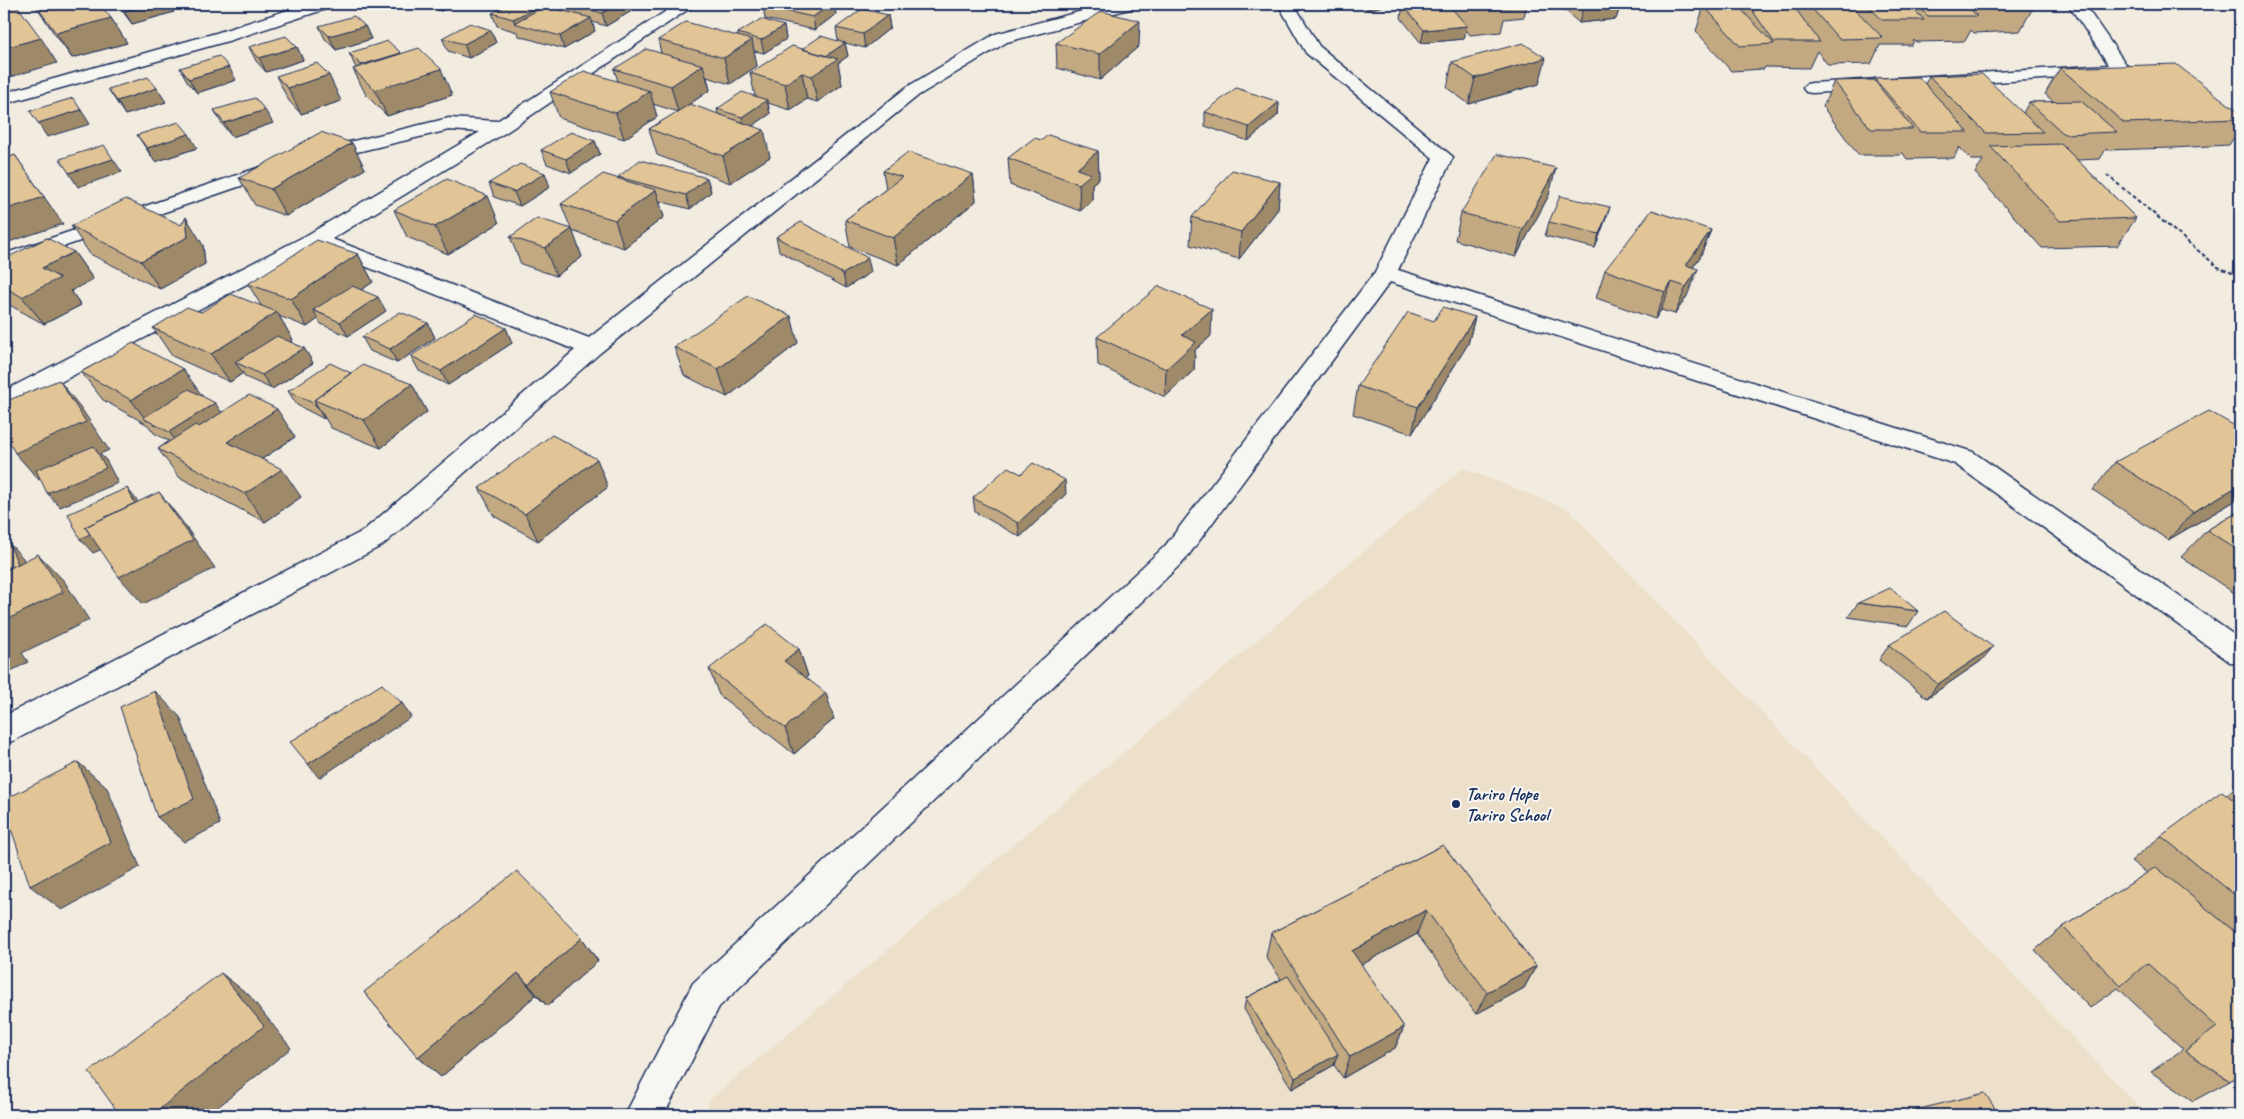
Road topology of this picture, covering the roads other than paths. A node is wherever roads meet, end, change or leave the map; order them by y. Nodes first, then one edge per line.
1 (323, 4) edge
2 (688, 4) edge
3 (1127, 4) edge
4 (1286, 4) edge
5 (2076, 4) edge
6 (1812, 88) dead end
7 (4, 99) edge
8 (501, 127) junction
9 (315, 240) junction
10 (4, 261) edge
11 (1385, 273) junction
12 (592, 348) junction
13 (4, 401) edge
14 (2240, 654) edge
15 (4, 731) edge
16 (644, 1115) edge

1 - 7 street
2 - 8 street
3 - 12 street
4 - 11 street
5 - 6 street
8 - 9 street
8 - 10 street
9 - 12 street
9 - 13 street
11 - 14 street
11 - 16 street
12 - 15 street

